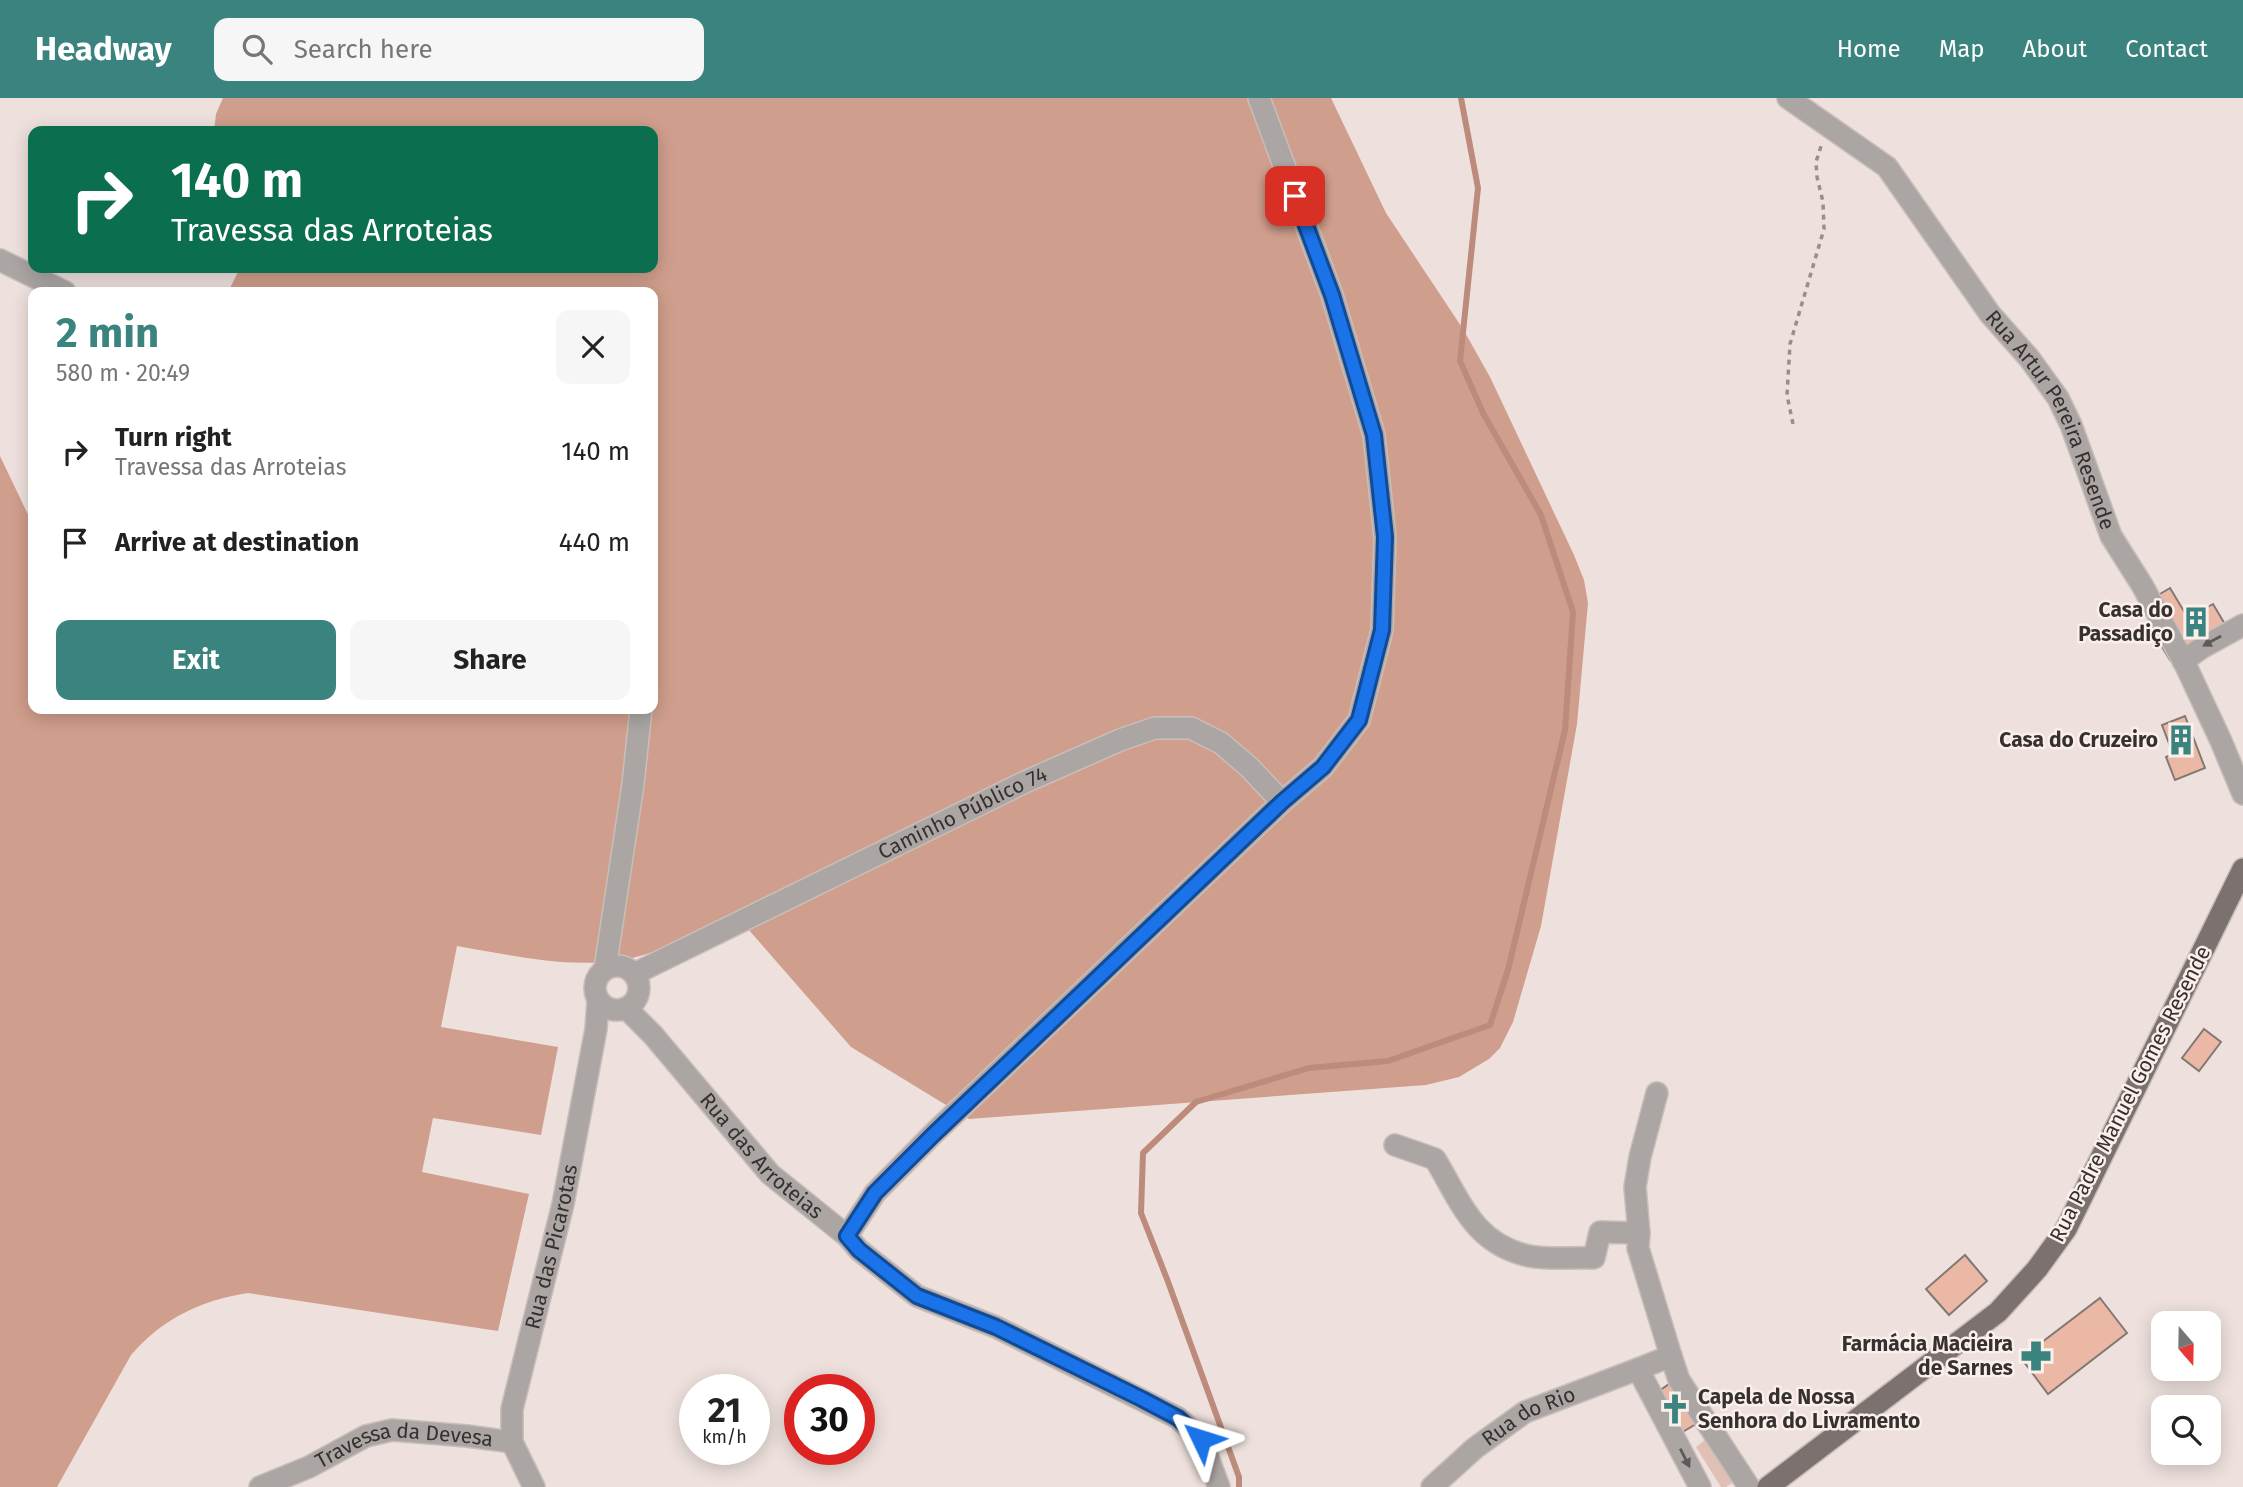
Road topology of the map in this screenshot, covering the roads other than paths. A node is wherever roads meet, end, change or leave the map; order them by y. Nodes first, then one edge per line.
1 (1259, 98) edge
2 (1788, 98) edge
3 (0, 260) edge
4 (55, 287) edge
5 (2243, 625) edge
6 (2183, 660) junction
7 (641, 714) edge
8 (2243, 794) edge
9 (1282, 802) junction
10 (2243, 869) edge
11 (606, 969) junction
12 (634, 974) junction
13 (598, 1001) junction
14 (626, 1008) junction
15 (1657, 1093) dead end
16 (1395, 1145) dead end
17 (1639, 1233) junction
18 (847, 1236) junction
19 (1671, 1356) junction
20 (1638, 1369) junction
21 (512, 1443) junction
22 (1773, 1486) edge
23 (260, 1487) edge
24 (534, 1487) edge
25 (1219, 1487) edge
26 (1432, 1487) edge
27 (1700, 1487) edge
28 (1749, 1487) edge

1 - 9 street
2 - 6 street, Rua Artur Pereira Resende
3 - 4 street
5 -> 6 street
6 - 8 street, Rua Artur Pereira Resende
7 - 11 street
9 - 12 street, Caminho Público 74
9 - 18 street
10 - 22 main road, Rua Padre Manuel Gomes Resende
11 - 12 street
11 - 13 street
12 - 14 street
13 - 14 street
13 - 21 street, Rua das Picarotas
14 - 18 street, Rua das Arroteias
15 - 17 street
16 - 17 street
17 - 19 street
18 - 25 street, Rua das Arroteias
19 - 20 street, Rua do Rio
19 - 28 street
20 - 26 street, Rua do Rio
20 -> 27 street
21 - 23 street, Travessa da Devesa
21 - 24 street, Rua das Picarotas

